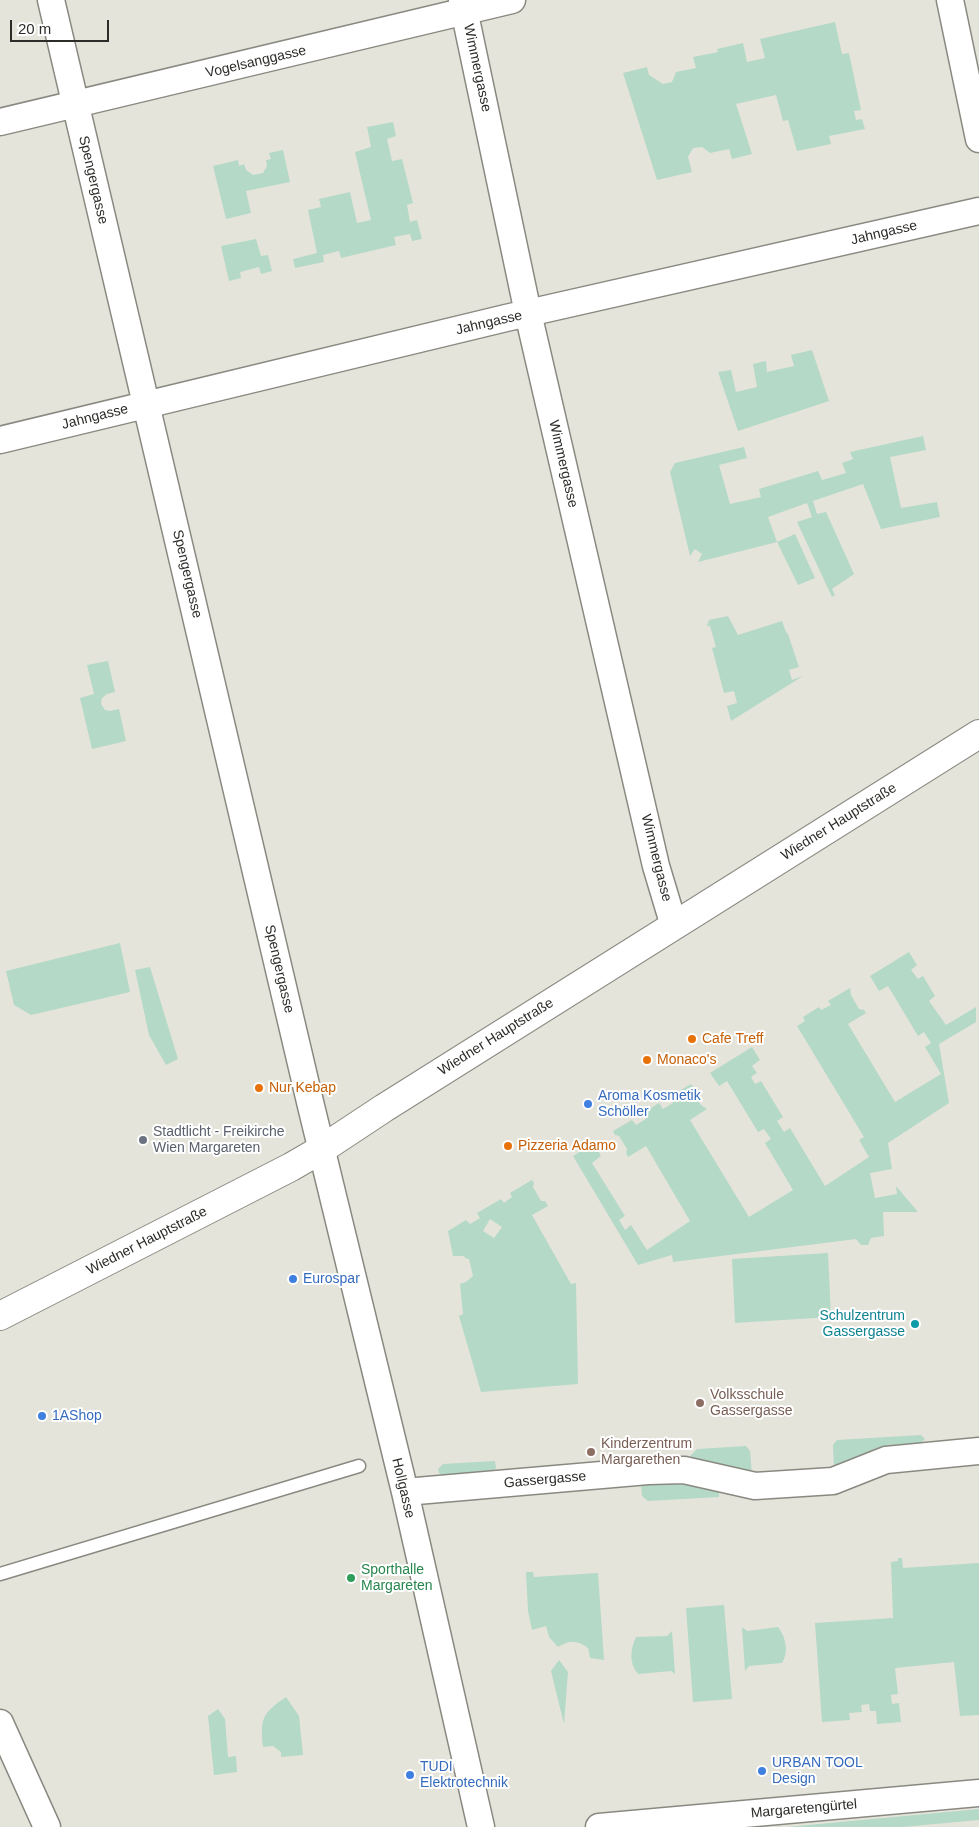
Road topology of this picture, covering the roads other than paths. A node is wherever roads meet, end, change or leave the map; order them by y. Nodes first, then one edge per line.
1 (51, 0) edge
2 (512, 0) edge
3 (950, 0) edge
4 (463, 6) edge
5 (75, 105) junction
6 (0, 122) edge
7 (979, 139) edge
8 (979, 211) edge
9 (528, 313) junction
10 (147, 405) junction
11 (0, 440) edge
12 (979, 734) edge
13 (674, 926) junction
14 (322, 1149) junction
15 (0, 1316) edge
16 (979, 1452) edge
17 (359, 1466) dead end
18 (405, 1492) junction
19 (0, 1574) edge
20 (0, 1723) edge
21 (979, 1793) edge
22 (47, 1827) edge
23 (481, 1827) edge
24 (599, 1827) edge

1 - 5 street, Spengergasse
2 - 4 street, Vogelsanggasse
3 - 7 street
4 - 5 street, Vogelsanggasse
4 - 9 street, Wimmergasse
5 - 6 street, Vogelsanggasse
5 - 10 street, Spengergasse
8 - 9 street, Jahngasse
9 - 10 street, Jahngasse
9 - 13 street, Wimmergasse
10 - 11 street, Jahngasse
10 - 14 street, Spengergasse
12 - 13 main road, Wiedner Hauptstraße
13 - 14 main road, Wiedner Hauptstraße
14 - 15 main road, Wiedner Hauptstraße
14 - 18 street, Hollgasse
16 - 18 street, Gassergasse
17 - 19 lane
18 - 23 street, Hollgasse
20 - 22 street
21 - 24 street, Margaretengürtel

